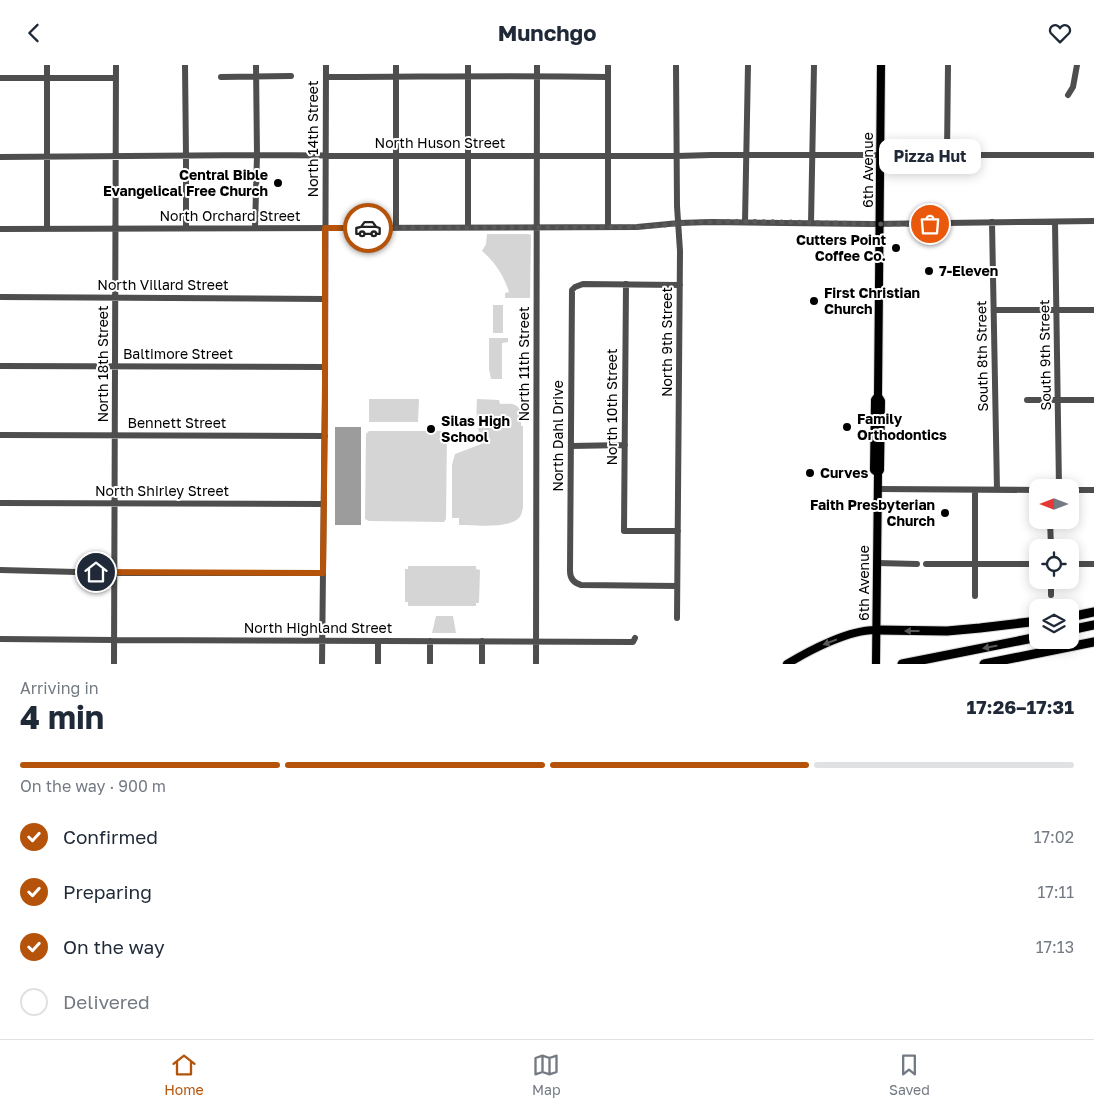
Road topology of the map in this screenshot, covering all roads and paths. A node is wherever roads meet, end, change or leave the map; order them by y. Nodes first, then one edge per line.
1 (47, 65) edge
2 (116, 65) edge
3 (185, 65) edge
4 (256, 65) edge
5 (326, 65) edge
6 (396, 65) edge
7 (468, 65) edge
8 (537, 65) edge
9 (608, 65) edge
10 (676, 65) edge
11 (748, 65) edge
12 (814, 65) edge
13 (881, 65) edge
14 (948, 65) edge
15 (1077, 65) edge
16 (256, 76) junction
17 (291, 76) dead end
18 (468, 76) junction
19 (537, 76) junction
20 (221, 77) dead end
21 (326, 77) junction
22 (396, 77) junction
23 (608, 77) junction
24 (0, 78) edge
25 (47, 78) junction
26 (116, 78) junction
27 (1068, 95) dead end
28 (947, 154) junction
29 (257, 155) junction
30 (326, 155) junction
31 (747, 155) junction
32 (813, 155) junction
33 (880, 155) junction
34 (1094, 155) edge
35 (186, 156) junction
36 (396, 156) junction
37 (467, 156) junction
38 (537, 156) junction
39 (608, 156) junction
40 (677, 156) junction
41 (0, 157) edge
42 (48, 157) junction
43 (116, 157) junction
44 (1094, 221) edge
45 (745, 222) junction
46 (992, 222) junction
47 (1055, 222) junction
48 (679, 223) junction
49 (811, 223) junction
50 (880, 224) junction
51 (468, 227) junction
52 (537, 227) junction
53 (608, 227) junction
54 (186, 228) junction
55 (255, 228) junction
56 (325, 228) junction
57 (396, 228) junction
58 (0, 229) edge
59 (47, 229) junction
60 (116, 229) junction
61 (626, 284) junction
62 (680, 285) junction
63 (0, 297) edge
64 (115, 297) junction
65 (325, 299) junction
66 (1056, 309) junction
67 (994, 310) junction
68 (1094, 310) edge
69 (0, 366) edge
70 (115, 366) junction
71 (325, 367) junction
72 (1027, 400) dead end
73 (1058, 400) junction
74 (1094, 400) edge
75 (0, 435) edge
76 (115, 436) junction
77 (325, 436) junction
78 (625, 445) junction
79 (571, 446) junction
80 (1059, 479) edge
81 (878, 489) junction
82 (975, 490) junction
83 (997, 490) junction
84 (1029, 490) edge
85 (1079, 490) edge
86 (1094, 490) edge
87 (0, 503) edge
88 (115, 503) junction
89 (324, 504) junction
90 (678, 531) junction
91 (877, 563) junction
92 (975, 563) junction
93 (917, 564) dead end
94 (926, 564) dead end
95 (1029, 564) edge
96 (1079, 564) edge
97 (1094, 564) edge
98 (0, 570) edge
99 (115, 573) junction
100 (323, 573) junction
101 (677, 585) junction
102 (1051, 589) edge
103 (975, 595) dead end
104 (1051, 595) dead end
105 (1094, 612) edge
106 (1079, 615) edge
107 (677, 618) dead end
108 (1029, 622) edge
109 (1094, 625) edge
110 (1079, 628) edge
111 (877, 630) junction
112 (635, 638) dead end
113 (0, 639) edge
114 (1029, 639) edge
115 (114, 641) junction
116 (322, 641) junction
117 (378, 641) junction
118 (430, 641) junction
119 (482, 641) junction
120 (536, 641) junction
121 (1094, 642) edge
122 (114, 664) edge
123 (322, 664) edge
124 (378, 664) edge
125 (430, 664) edge
126 (482, 664) edge
127 (536, 664) edge
128 (786, 664) edge
129 (876, 664) edge
130 (902, 664) edge
131 (984, 664) edge

1 - 25 street
2 - 26 street, North 18th Street
3 - 35 street
4 - 16 street
5 - 21 street, North 14th Street
6 - 22 street
7 - 18 street
8 - 19 street, North 11th Street
9 - 23 street
10 - 40 street, North 9th Street
11 - 31 street
12 - 32 street
13 - 33 main road, 6th Avenue
14 - 28 street
15 - 27 street
16 - 17 street
16 - 20 street
16 - 29 street
18 - 19 street
18 - 22 street
18 - 37 street
19 - 23 street
19 - 38 street, North 11th Street
21 - 22 street
21 - 30 street, North 14th Street
22 - 36 street
23 - 39 street
24 - 25 street
25 - 26 street
25 - 42 street
26 - 43 street, North 18th Street
28 - 33 street, North Huson Street
28 - 34 street, North Huson Street
29 - 30 street, North Huson Street
29 - 35 street, North Huson Street
29 - 55 street
30 - 36 street, North Huson Street
30 - 56 street, North 14th Street
31 - 32 street, North Huson Street
31 - 40 street, North Huson Street
31 - 45 street
32 - 33 street, North Huson Street
32 - 49 street
33 - 50 main road, 6th Avenue
35 - 43 street, North Huson Street
35 - 54 street
36 - 37 street, North Huson Street
36 - 57 street
37 - 38 street, North Huson Street
37 - 51 street
38 - 39 street, North Huson Street
38 - 52 street, North 11th Street
39 - 40 street, North Huson Street
39 - 53 street
40 - 48 street, North 9th Street
41 - 42 street, North Huson Street
42 - 43 street, North Huson Street
42 - 59 street
43 - 60 street, North 18th Street
44 - 47 street, North Orchard Street
45 - 48 street, North Orchard Street
45 - 49 street, North Orchard Street
46 - 47 street, North Orchard Street
46 - 50 street, North Orchard Street
46 - 67 street, South 8th Street
47 - 66 street, South 9th Street
48 - 53 street, North Orchard Street
48 - 62 street, North 9th Street
49 - 50 street, North Orchard Street
50 - 81 main road, 6th Avenue
51 - 52 street, North Orchard Street
51 - 57 street, North Orchard Street
52 - 53 street, North Orchard Street
52 - 120 street, North 11th Street
54 - 55 street, North Orchard Street
54 - 60 street, North Orchard Street
55 - 56 street, North Orchard Street
56 - 57 street, North Orchard Street
56 - 65 street, North 14th Street
58 - 59 street, North Orchard Street
59 - 60 street, North Orchard Street
60 - 64 street, North 18th Street
61 - 62 street
61 - 78 street, North 10th Street
61 - 79 street, North Dahl Drive
62 - 90 street, North 9th Street
63 - 64 street, North Villard Street
64 - 65 street, North Villard Street
64 - 70 street, North 18th Street
65 - 71 street, North 14th Street
66 - 67 street
66 - 68 street
66 - 73 street, South 9th Street
67 - 83 street, South 8th Street
69 - 70 street, Baltimore Street
70 - 71 street, Baltimore Street
70 - 76 street, North 18th Street
71 - 77 street, North 14th Street
72 - 73 street
73 - 74 street
73 - 80 street, South 9th Street
75 - 76 street, Bennett Street
76 - 77 street, Bennett Street
76 - 88 street, North 18th Street
77 - 89 street, North 14th Street
78 - 79 street
78 - 90 street, North 10th Street
79 - 101 street, North Dahl Drive
81 - 82 street
81 - 91 main road, 6th Avenue
82 - 83 street
82 - 92 street
83 - 84 street
85 - 86 street
87 - 88 street, North Shirley Street
88 - 89 street, North Shirley Street
88 - 99 street, North 18th Street
89 - 100 street, North 14th Street
90 - 101 street, North 9th Street
91 - 93 street
91 - 111 main road, 6th Avenue
92 - 94 street
92 - 95 street
92 - 103 street
96 - 97 street
98 - 99 street
99 - 100 street
99 - 115 street, North 18th Street
100 - 116 street, North 14th Street
101 - 107 street, North 9th Street
102 - 104 street
105 - 106 highway
108 -> 111 highway
109 - 110 highway
111 -> 128 main road
111 - 129 main road, 6th Avenue
112 - 120 street, North Highland Street
113 - 115 street, North Highland Street
114 -> 130 highway
115 - 116 street, North Highland Street
115 - 122 street, North 18th Street
116 - 117 street, North Highland Street
116 - 123 street, North 14th Street
117 - 118 street, North Highland Street
117 - 124 street
118 - 119 street, North Highland Street
118 - 125 street
119 - 120 street, North Highland Street
119 - 126 street
120 - 127 street, North 11th Street
121 - 131 highway

